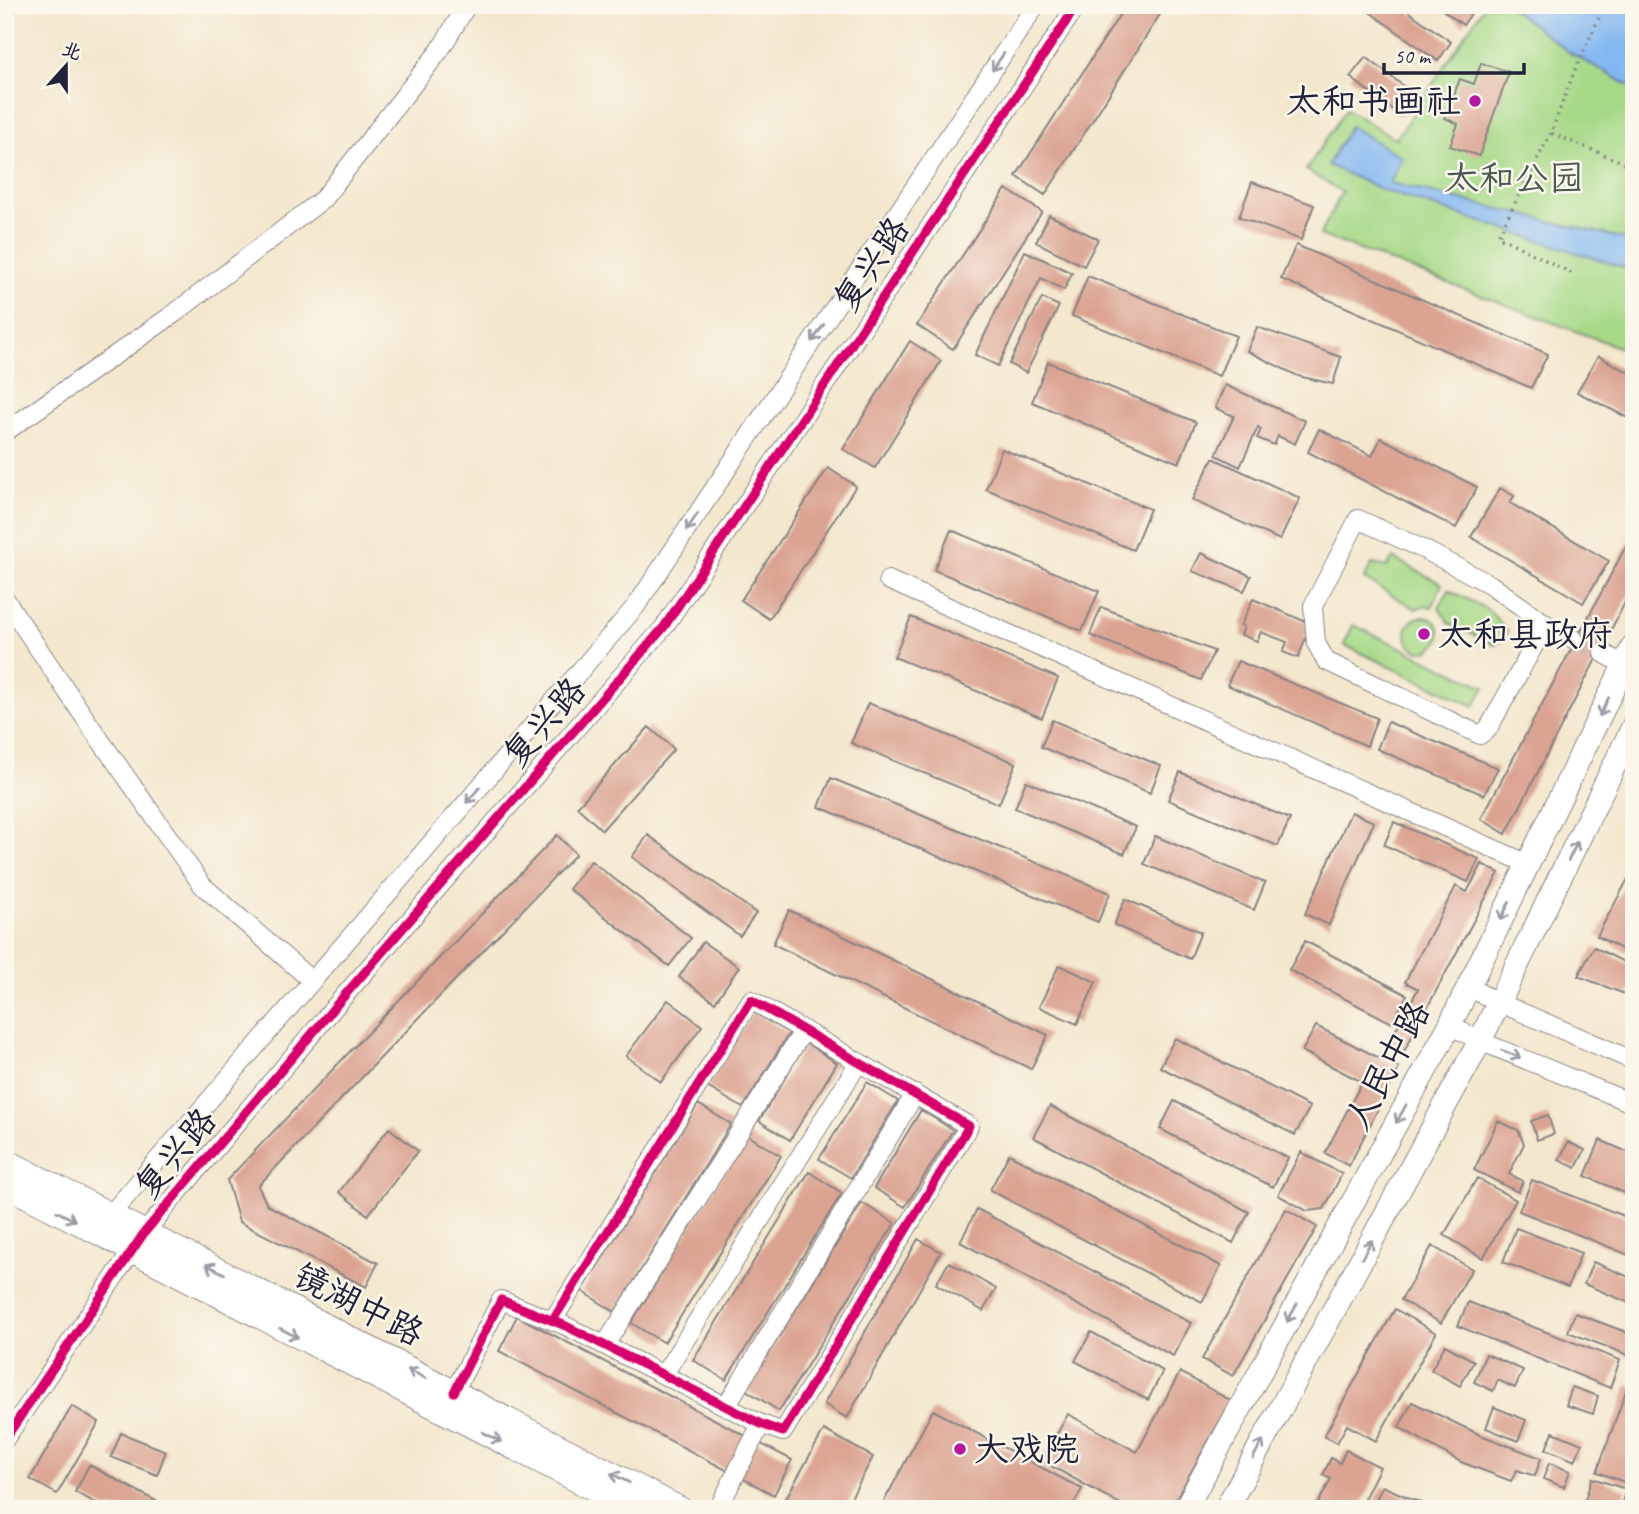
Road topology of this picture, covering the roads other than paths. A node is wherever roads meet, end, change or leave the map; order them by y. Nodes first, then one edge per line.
1 (467, 5) edge
2 (1036, 5) edge
3 (1077, 5) edge
4 (5, 432) edge
5 (888, 580) dead end
6 (5, 599) edge
7 (1546, 624) junction
8 (1574, 639) tunnel mouth
9 (1602, 653) tunnel mouth
10 (1629, 655) edge
11 (1634, 725) edge
12 (1528, 864) junction
13 (312, 981) junction
14 (1468, 987) junction
15 (1500, 1003) junction
16 (1450, 1025) junction
17 (804, 1030) junction
18 (1480, 1041) junction
19 (1634, 1061) edge
20 (859, 1062) junction
21 (915, 1094) junction
22 (1634, 1104) edge
23 (5, 1160) edge
24 (5, 1185) edge
25 (111, 1214) junction
26 (93, 1230) junction
27 (137, 1242) junction
28 (553, 1320) junction
29 (605, 1345) junction
30 (664, 1374) junction
31 (454, 1392) junction
32 (726, 1406) junction
33 (761, 1424) junction
34 (5, 1439) edge
35 (632, 1509) edge
36 (681, 1509) edge
37 (718, 1509) edge
38 (1185, 1509) edge
39 (1226, 1509) edge

1 - 4 street
2 -> 13 street, 复兴路
3 - 27 street, 复兴路
5 - 12 street
6 - 13 street
7 - 7 street
7 - 8 street
9 - 10 street
10 -> 12 main road, 人民中路
15 -> 11 main road, 人民中路
12 -> 14 main road, 人民中路
13 - 25 street, 复兴路
14 - 15 street
14 - 16 main road, 人民中路
15 - 18 main road, 人民中路
15 - 19 street
16 - 18 street
16 -> 38 main road, 人民中路
17 - 20 street
17 - 28 street
17 - 29 street
18 -> 22 street
39 -> 18 main road, 人民中路
20 - 21 street
20 - 30 street
21 - 32 street
21 - 33 street
23 - 25 main road, 镜湖中路
24 -> 26 main road, 镜湖中路
25 - 26 street, 复兴路
25 - 27 main road, 镜湖中路
26 - 27 main road, 镜湖中路
31 -> 27 main road, 镜湖中路
27 - 34 street, 复兴路
27 -> 35 main road, 镜湖中路
28 - 29 street
28 - 31 street
29 - 30 street
30 - 32 street
36 -> 31 main road, 镜湖中路
32 - 33 street
33 - 37 street

